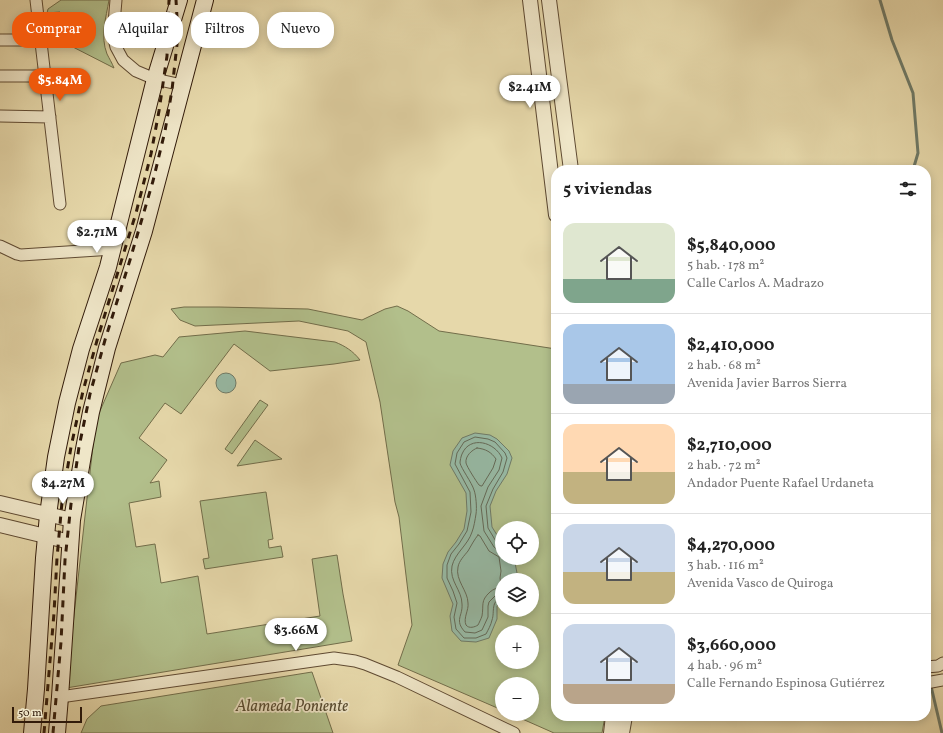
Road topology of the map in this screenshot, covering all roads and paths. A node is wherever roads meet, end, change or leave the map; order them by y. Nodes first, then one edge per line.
1 (116, 0) edge
2 (180, 0) edge
3 (205, 0) edge
4 (530, 0) edge
5 (548, 0) edge
6 (38, 1) edge
7 (39, 12) edge
8 (0, 40) edge
9 (12, 40) edge
10 (42, 48) edge
11 (0, 76) edge
12 (45, 76) junction
13 (155, 79) junction
14 (182, 85) junction
15 (0, 116) edge
16 (50, 117) junction
17 (570, 165) edge
18 (551, 174) edge
19 (60, 204) dead end
20 (0, 246) edge
21 (113, 249) junction
22 (0, 503) edge
23 (48, 515) junction
24 (72, 520) junction
25 (0, 525) edge
26 (46, 536) junction
27 (70, 542) junction
28 (943, 680) edge
29 (931, 682) edge
30 (60, 697) junction
31 (612, 721) edge
32 (624, 721) edge
33 (32, 733) edge
34 (57, 733) edge
35 (514, 733) edge
36 (611, 733) edge
37 (622, 733) edge

1 - 13 street
2 - 13 main road
3 - 14 main road
4 - 18 street
5 - 17 street
6 - 7 street
8 - 9 street
10 - 12 street
11 - 12 street
12 - 16 street
13 - 14 street
13 - 21 main road
14 - 24 main road
15 - 16 street
16 - 19 street
20 - 21 street
21 - 23 main road
22 - 23 street
23 - 24 street
23 - 26 main road
24 - 27 main road
25 - 26 street
26 - 27 street
26 - 33 main road
27 - 30 main road
28 - 29 street
30 - 34 main road
30 - 35 street
31 - 36 street
32 - 37 street

